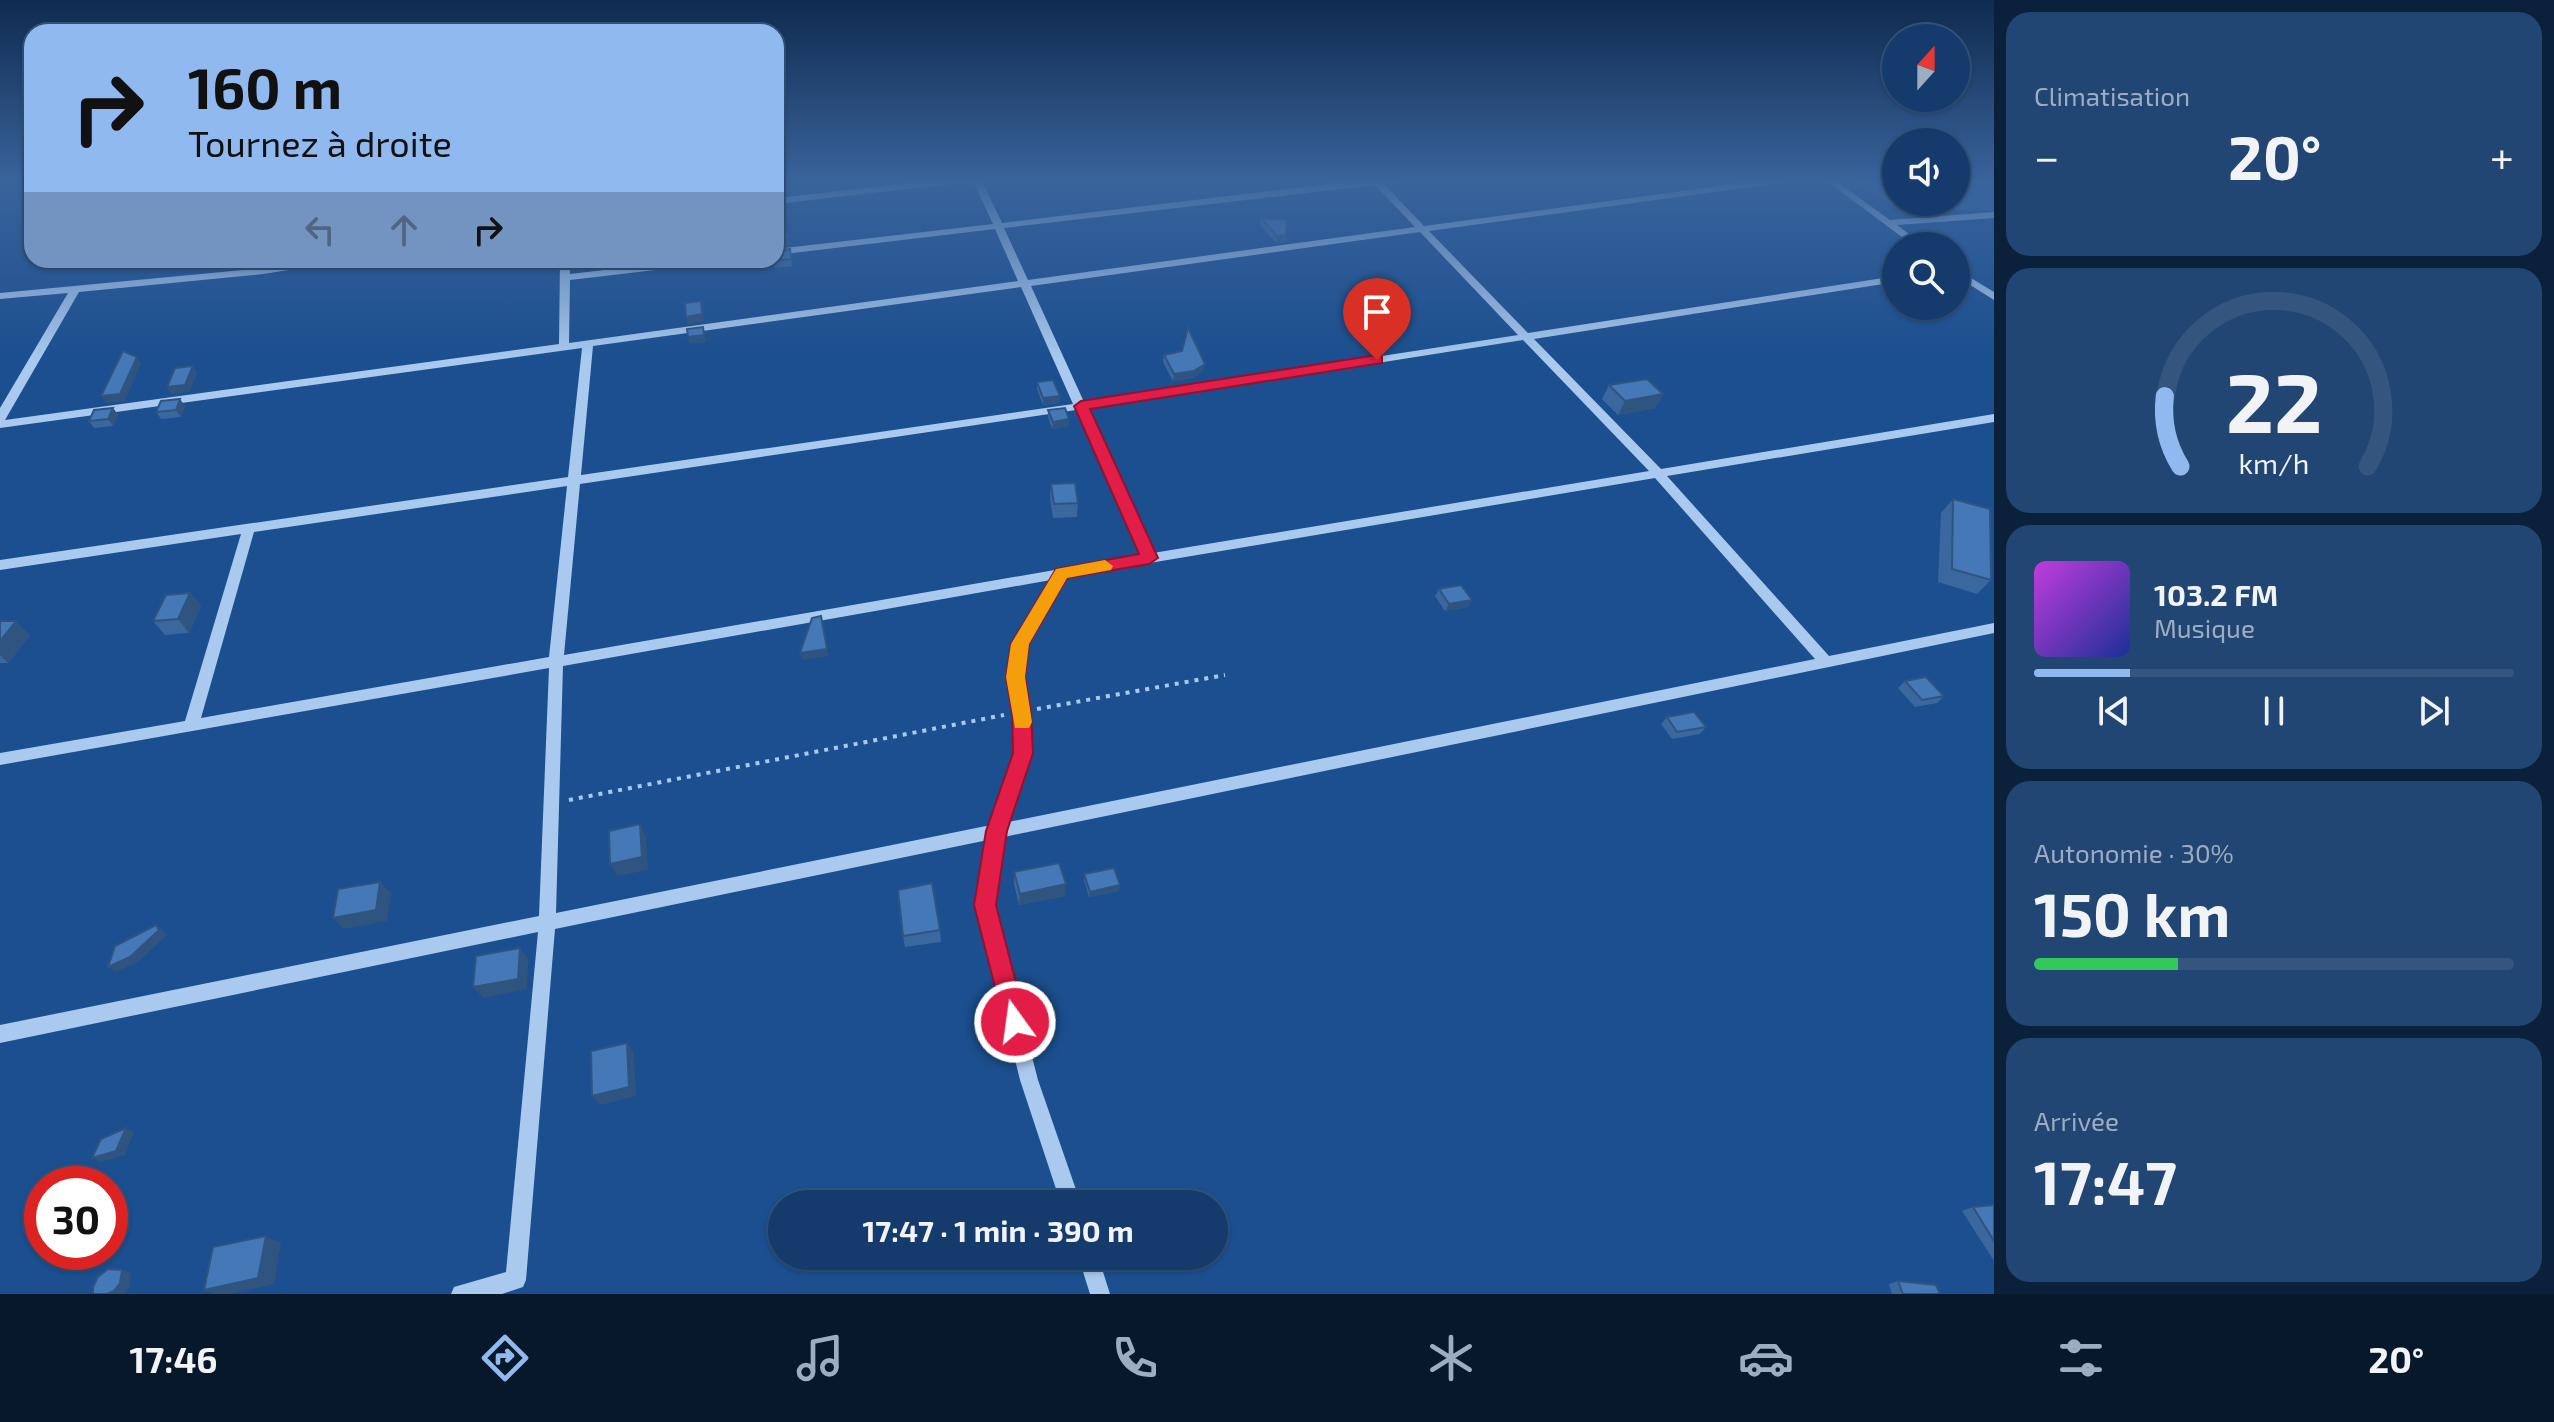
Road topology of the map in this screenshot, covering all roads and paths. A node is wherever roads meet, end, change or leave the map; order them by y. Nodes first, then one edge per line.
1 (879, 239) edge
2 (1003, 239) edge
3 (1345, 239) edge
4 (1431, 239) edge
5 (784, 251) edge
6 (282, 268) edge
7 (565, 268) edge
8 (648, 268) edge
9 (565, 278) junction
10 (1882, 281) edge
11 (1970, 281) edge
12 (1025, 283) junction
13 (75, 289) junction
14 (0, 296) edge
15 (1994, 297) edge
16 (1525, 337) junction
17 (588, 342) junction
18 (564, 346) junction
19 (1081, 406) junction
20 (1994, 418) edge
21 (0, 421) edge
22 (1659, 475) junction
23 (574, 480) junction
24 (249, 528) junction
25 (1149, 558) junction
26 (0, 565) edge
27 (1062, 573) junction
28 (1994, 628) edge
29 (556, 662) junction
30 (1826, 662) junction
31 (1225, 675) dead end
32 (1022, 712) junction
33 (191, 726) junction
34 (0, 759) edge
35 (551, 803) junction
36 (997, 831) junction
37 (547, 923) junction
38 (0, 1034) edge
39 (1066, 1190) edge
40 (1092, 1270) edge
41 (461, 1294) edge
42 (1100, 1294) edge

1 - 5 street
2 - 12 street
3 - 12 street
4 - 16 street
6 - 13 street
7 - 9 street
8 - 9 street
9 - 18 street
10 - 16 street
11 - 15 street
12 - 17 street
12 - 19 street
13 - 14 street
13 - 21 street
16 - 19 street
16 - 22 street
17 - 18 street
17 - 23 street
18 - 21 street
19 - 23 street
19 - 25 street
20 - 22 street
22 - 25 street
22 - 30 street
23 - 24 street
23 - 29 street
24 - 26 street
24 - 33 street
25 - 27 street
27 - 29 street
27 - 32 street
28 - 30 street
29 - 33 street
29 - 35 street
30 - 36 street
31 - 32 path
32 - 35 path
32 - 36 street
33 - 34 street
35 - 37 street
36 - 37 street
36 - 39 street
37 - 38 street
37 - 41 street
40 - 42 street

